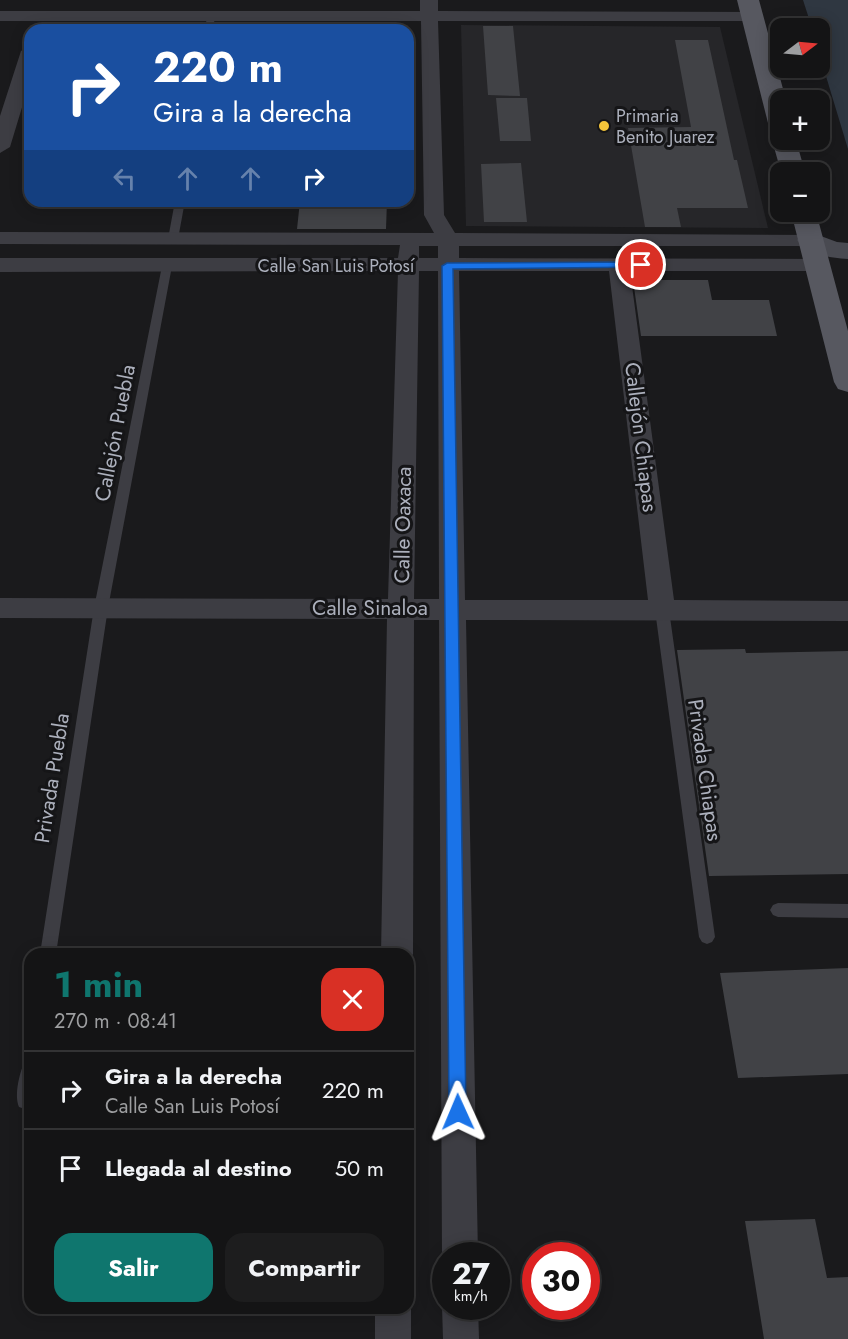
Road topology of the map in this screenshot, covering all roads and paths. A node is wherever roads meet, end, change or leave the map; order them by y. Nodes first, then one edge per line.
1 (429, 8) edge
2 (750, 8) edge
3 (0, 16) edge
4 (41, 16) edge
5 (210, 23) edge
6 (24, 70) edge
7 (771, 90) edge
8 (0, 147) edge
9 (179, 207) edge
10 (434, 215) junction
11 (809, 222) edge
12 (0, 238) edge
13 (173, 238) junction
14 (409, 239) junction
15 (827, 251) edge
16 (448, 253) junction
17 (0, 265) edge
18 (619, 265) junction
19 (167, 266) junction
20 (409, 266) junction
21 (848, 382) edge
22 (101, 608) junction
23 (401, 608) junction
24 (451, 608) junction
25 (0, 609) edge
26 (662, 610) junction
27 (848, 611) edge
28 (778, 910) dead end
29 (848, 911) edge
30 (707, 937) dead end
31 (49, 948) edge
32 (397, 948) edge
33 (460, 1242) edge
34 (393, 1314) edge
35 (460, 1320) edge
36 (393, 1339) edge
37 (461, 1339) edge

1 - 2 street
1 - 5 street
1 - 10 street
2 - 7 main road
3 - 4 street
4 - 5 street
6 - 8 street
9 - 13 lane
10 - 14 street
10 - 16 street
11 - 15 main road
12 - 13 street, Calle San Luis Potosí
13 - 14 street, Calle San Luis Potosí
14 - 16 street, Calle San Luis Potosí
14 - 20 street, Calle Oaxaca
15 - 16 street, Calle San Luis Potosí
15 - 18 street, Calle San Luis Potosí
15 - 21 main road
16 - 18 street, Calle San Luis Potosí
16 - 20 street, Calle San Luis Potosí
16 - 24 street
17 - 19 street, Calle San Luis Potosí
18 - 26 street, Callejón Chiapas
19 - 20 street, Calle San Luis Potosí
19 - 22 lane, Callejón Puebla
20 - 23 street, Calle Oaxaca
22 - 23 street, Calle Sinaloa
22 - 25 street, Calle Sinaloa
22 - 31 lane, Privada Puebla
23 - 24 street, Calle Sinaloa
23 - 32 street, Calle Oaxaca
24 - 26 street, Calle Sinaloa
24 - 33 street
26 - 27 street, Calle Sinaloa
26 - 30 lane, Privada Chiapas
28 - 29 lane
34 - 36 street
35 - 37 street

